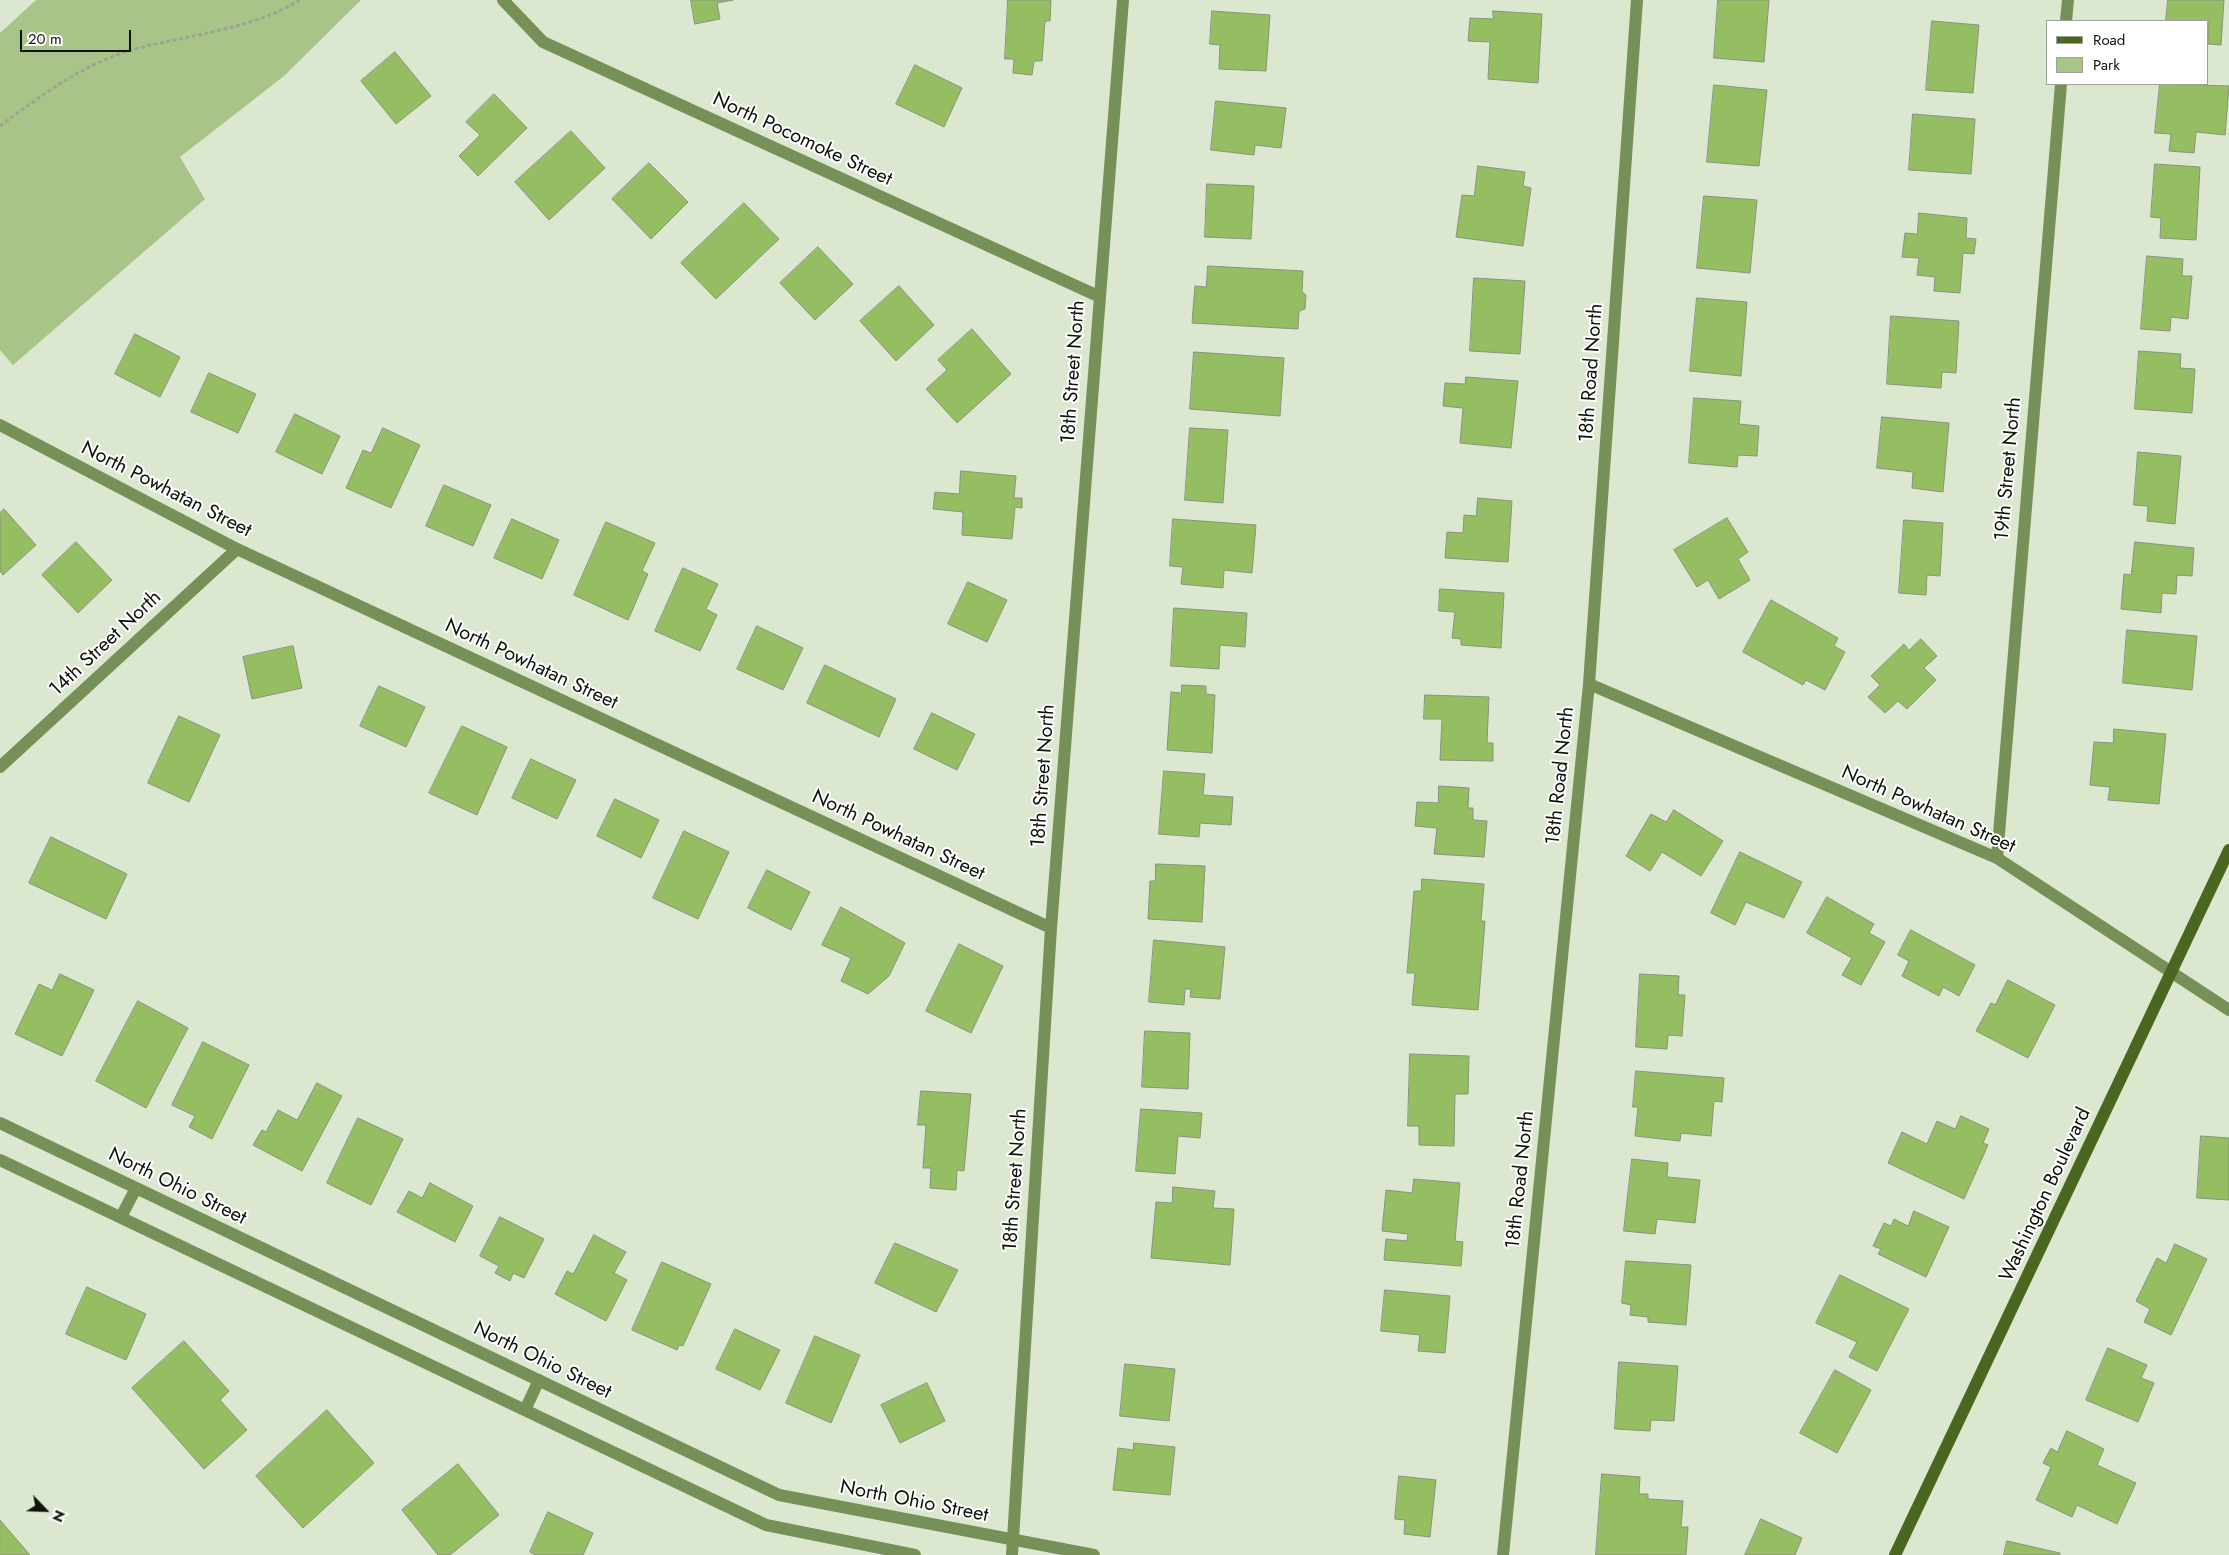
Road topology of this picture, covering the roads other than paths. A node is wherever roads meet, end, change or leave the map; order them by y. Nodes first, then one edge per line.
1 (503, 0) edge
2 (1122, 0) edge
3 (1637, 0) edge
4 (2068, 0) edge
5 (2066, 20) edge
6 (2061, 85) edge
7 (1098, 296) junction
8 (0, 425) edge
9 (237, 549) junction
10 (1589, 684) junction
11 (0, 767) edge
12 (2229, 850) edge
13 (1997, 858) junction
14 (1051, 928) junction
15 (2172, 974) junction
16 (2229, 1010) edge
17 (0, 1123) edge
18 (0, 1160) edge
19 (136, 1188) junction
20 (121, 1217) junction
21 (539, 1380) junction
22 (525, 1410) junction
23 (1013, 1541) junction
24 (915, 1555) edge
25 (1012, 1555) edge
26 (1094, 1555) edge
27 (1503, 1555) edge
28 (1895, 1555) edge

1 - 7 street, North Pocomoke Street
2 - 7 street, 18th Street North
3 - 10 street, 18th Road North
4 - 5 street
6 - 13 street, 19th Street North
7 - 14 street, 18th Street North
8 - 9 street, North Powhatan Street
9 - 11 street, 14th Street North
9 - 14 street, North Powhatan Street
10 - 13 street, North Powhatan Street
10 - 27 street, 18th Road North
12 - 15 main road, Washington Boulevard
13 - 15 street, North Powhatan Street
14 - 23 street, 18th Street North
15 - 16 street, North Powhatan Street
15 - 28 main road, Washington Boulevard
17 - 19 street, North Ohio Street
18 - 20 street
19 - 20 street
19 - 21 street, North Ohio Street
20 - 22 street
21 - 22 street
21 - 23 street, North Ohio Street
22 - 24 street
23 - 25 street, 18th Street North
23 - 26 street, North Ohio Street

